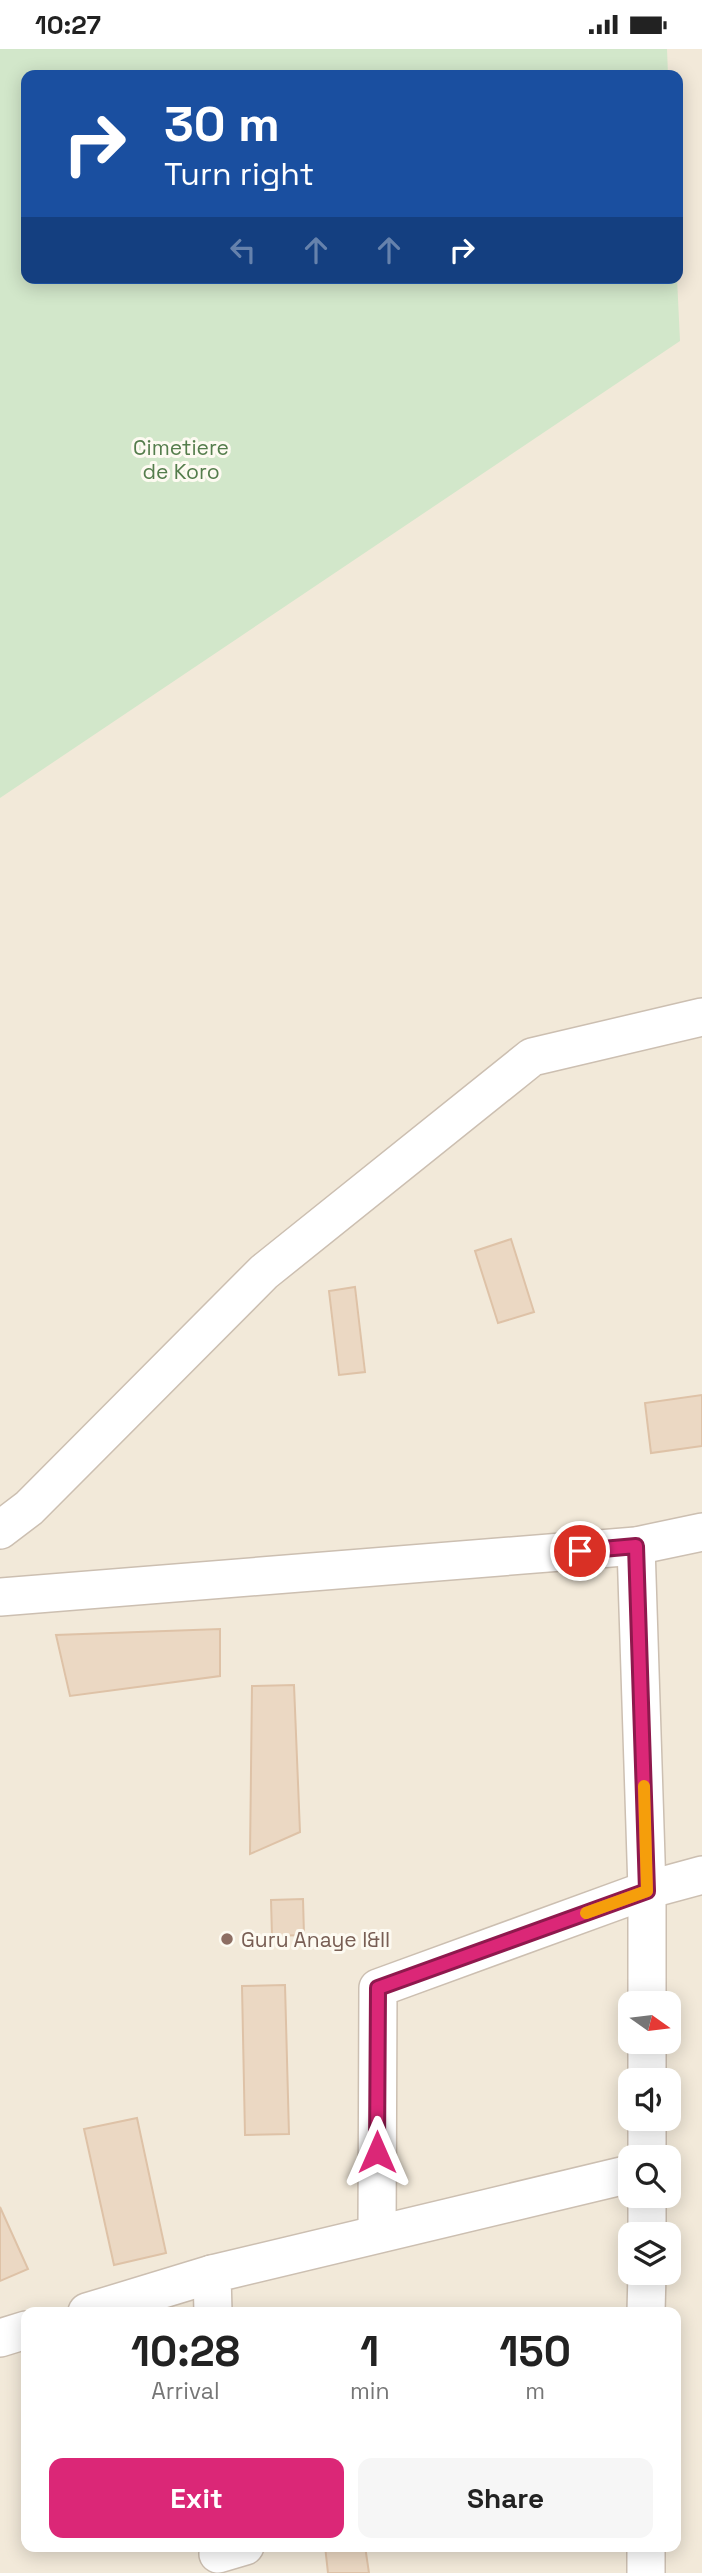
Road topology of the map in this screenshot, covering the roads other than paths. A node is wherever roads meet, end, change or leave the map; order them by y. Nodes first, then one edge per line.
1 (702, 1017) edge
2 (0, 1530) edge
3 (702, 1532) edge
4 (636, 1546) junction
5 (0, 1598) edge
6 (702, 1875) edge
7 (647, 1891) junction
8 (647, 1991) edge
9 (618, 2176) edge
10 (377, 2234) junction
11 (212, 2274) junction
12 (646, 2285) edge
13 (104, 2307) edge
14 (213, 2307) edge
15 (646, 2307) edge
16 (21, 2332) edge
17 (0, 2338) edge
18 (646, 2552) edge
19 (646, 2573) edge

1 - 2 street
3 - 4 street
4 - 5 street
4 - 7 street
6 - 7 street
7 - 8 street
7 - 10 street
9 - 10 street
10 - 11 street
11 - 13 street
11 - 14 street
12 - 15 street
16 - 17 street
18 - 19 street

